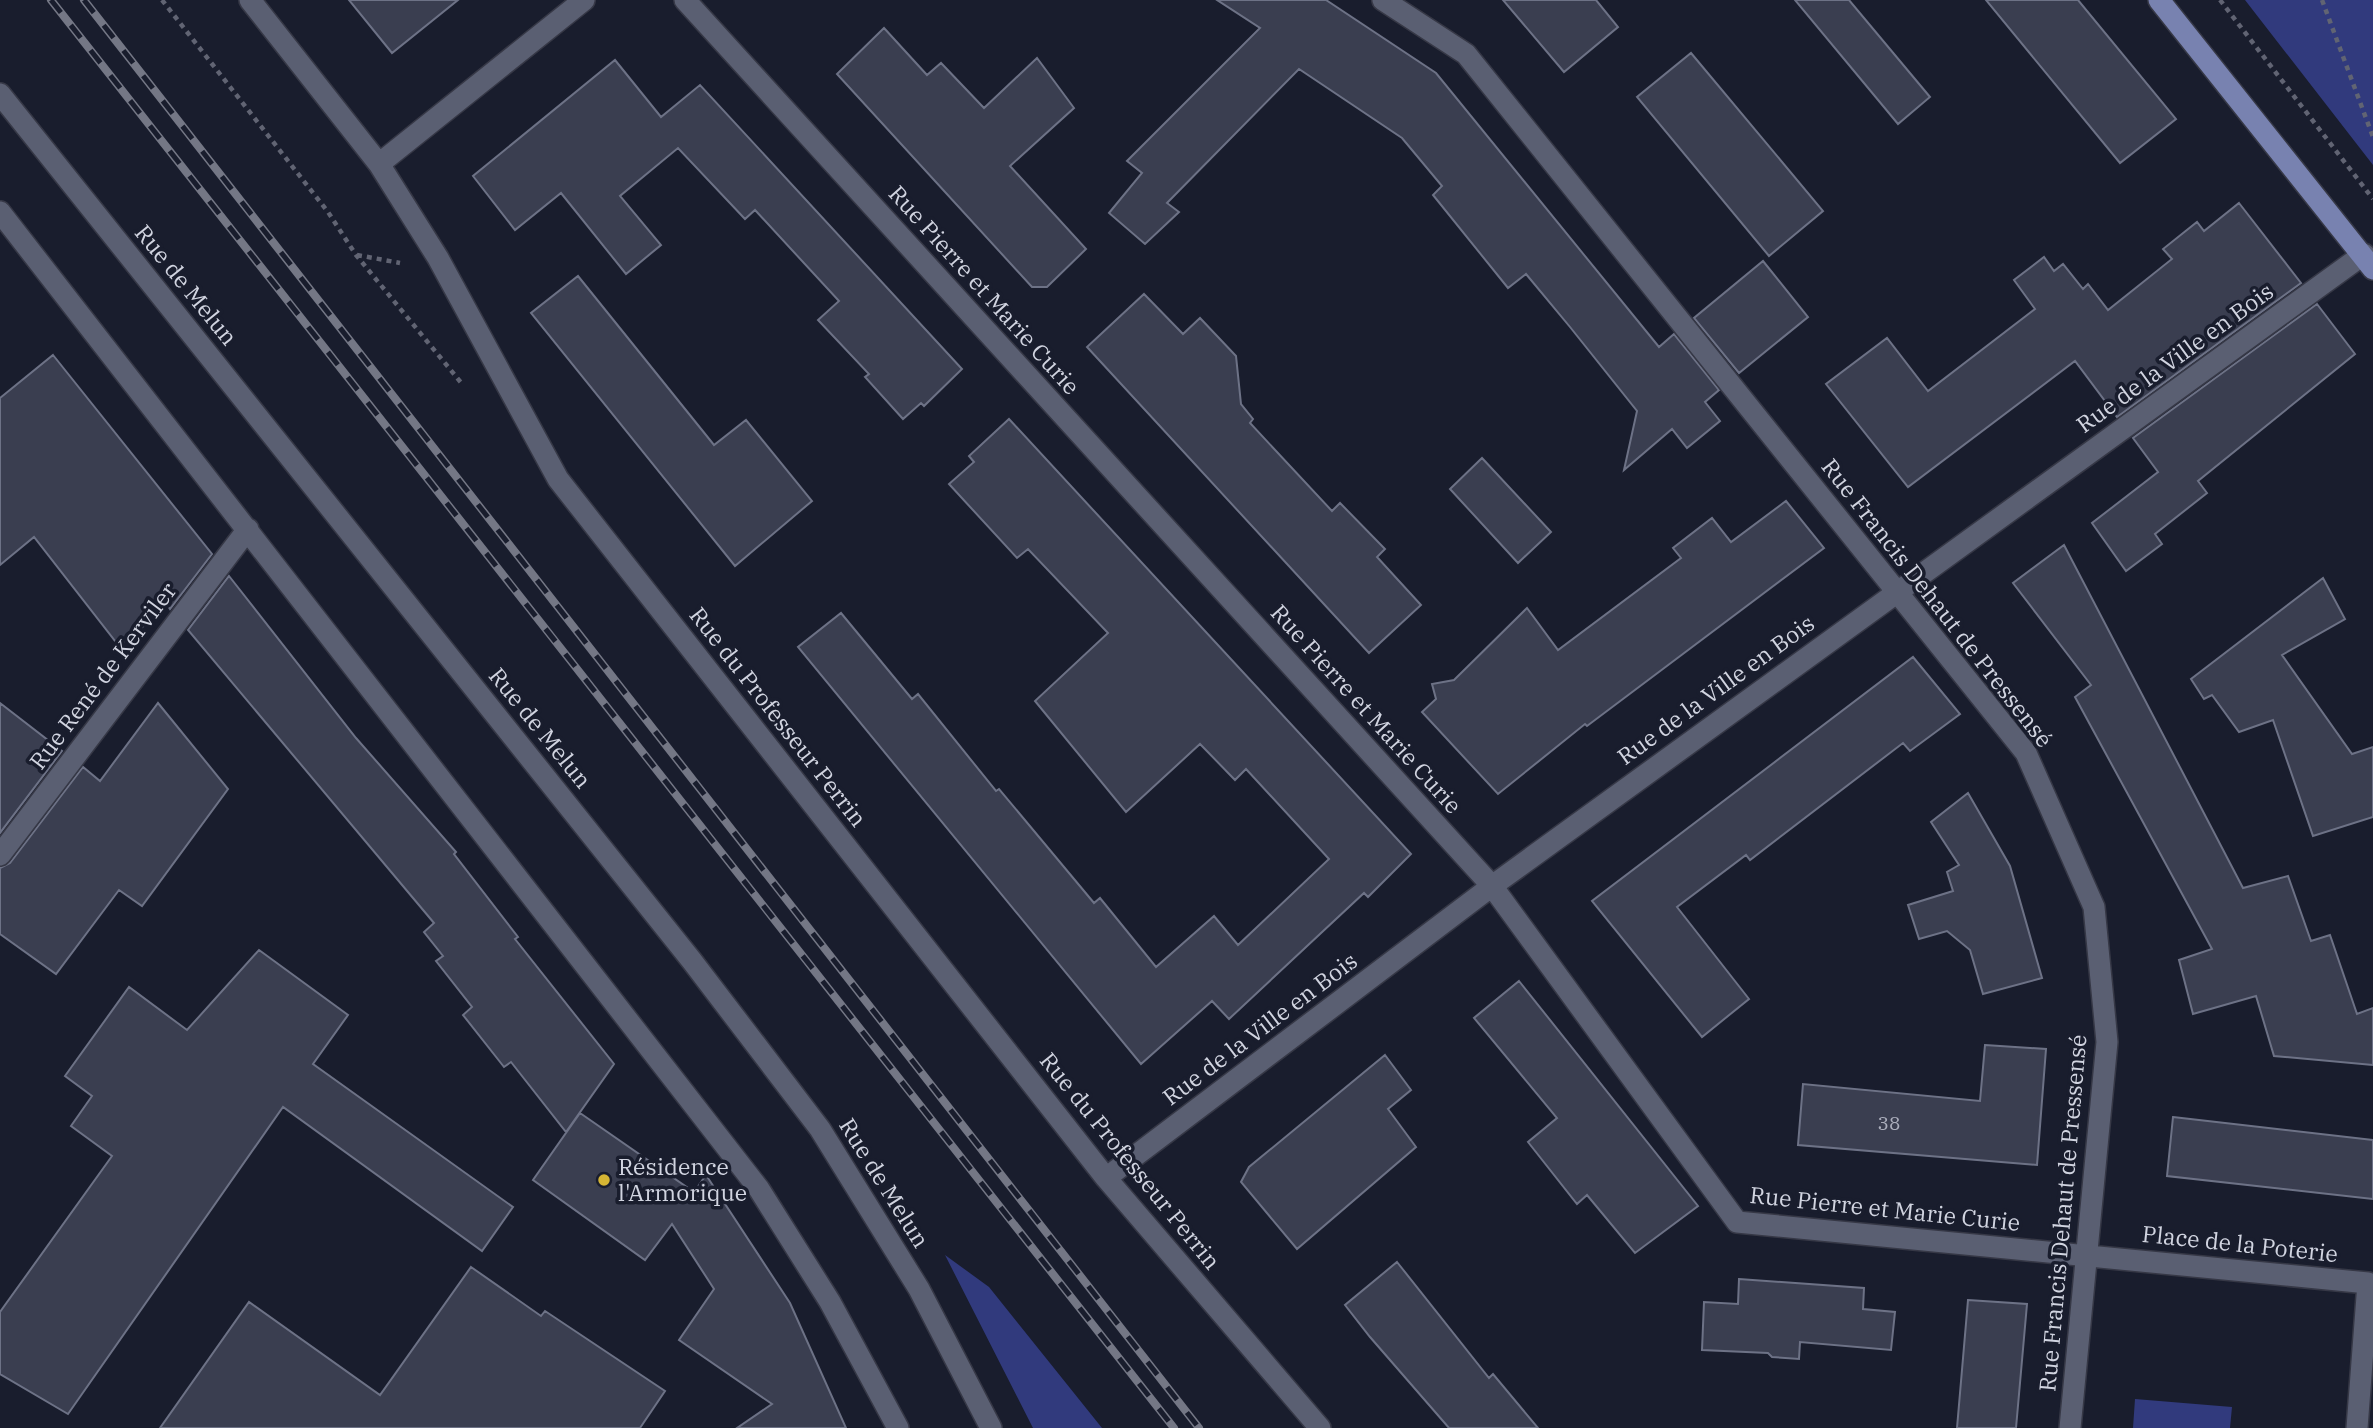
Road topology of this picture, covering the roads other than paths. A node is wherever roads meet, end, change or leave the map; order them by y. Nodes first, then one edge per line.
1 (250, 0) edge
2 (584, 0) edge
3 (685, 0) edge
4 (1383, 0) edge
5 (2159, 0) edge
6 (0, 94) edge
7 (379, 163) junction
8 (0, 212) edge
9 (2368, 262) edge
10 (248, 529) junction
11 (1897, 591) junction
12 (0, 855) edge
13 (1492, 886) junction
14 (1106, 1178) junction
15 (2087, 1256) junction
16 (898, 1428) edge
17 (991, 1428) edge
18 (1320, 1428) edge
19 (2070, 1428) edge
20 (2357, 1428) edge

1 - 7 street, Rue du Professeur Perrin
2 - 7 street
3 - 13 street, Rue Pierre et Marie Curie
4 - 11 street, Rue Francis Dehaut de Pressensé
5 - 9 main road
6 - 17 street, Rue de Melun
7 - 14 street, Rue du Professeur Perrin
8 - 10 street
9 - 11 street, Rue de la Ville en Bois
10 - 12 street, Rue René de Kerviler
10 - 16 street
11 - 13 street, Rue de la Ville en Bois
11 - 15 street, Rue Francis Dehaut de Pressensé
13 - 14 street, Rue de la Ville en Bois
13 - 15 street, Rue Pierre et Marie Curie
14 - 18 street, Rue du Professeur Perrin
15 - 19 street, Rue Francis Dehaut de Pressensé
15 - 20 street, Place de la Poterie

